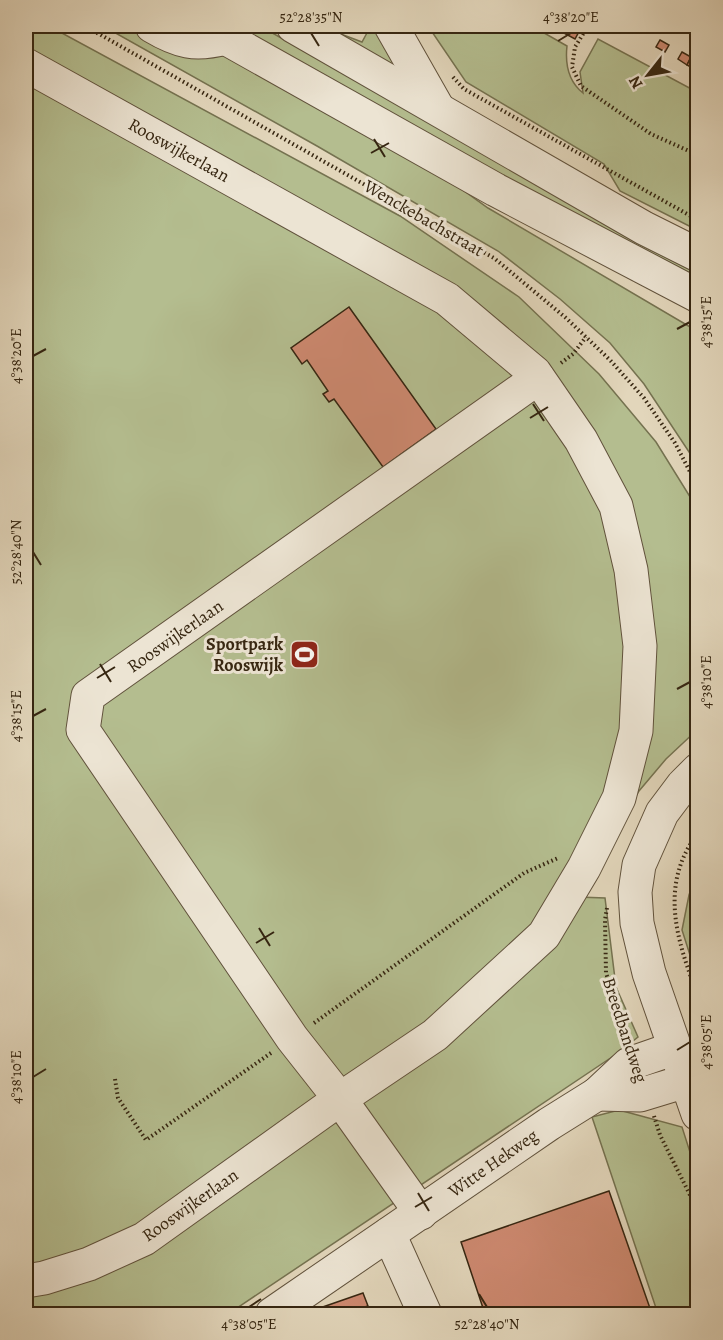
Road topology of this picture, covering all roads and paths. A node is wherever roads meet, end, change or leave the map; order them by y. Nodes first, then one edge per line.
1 (85, 26) edge
2 (152, 26) edge
3 (293, 26) edge
4 (391, 26) edge
5 (588, 26) edge
6 (214, 32) edge
7 (26, 65) edge
8 (450, 74) dead end
9 (438, 109) junction
10 (698, 155) edge
11 (698, 220) edge
12 (698, 255) edge
13 (698, 296) edge
14 (586, 337) junction
15 (538, 378) junction
16 (698, 487) edge
17 (698, 770) edge
18 (698, 833) edge
19 (594, 846) junction
20 (610, 897) dead end
21 (698, 996) edge
22 (292, 1038) junction
23 (675, 1048) junction
24 (635, 1061) junction
25 (115, 1079) dead end
26 (686, 1081) junction
27 (646, 1093) junction
28 (597, 1094) junction
29 (340, 1099) junction
30 (698, 1114) edge
31 (698, 1211) edge
32 (421, 1213) junction
33 (389, 1234) junction
34 (26, 1281) edge
35 (272, 1314) edge
36 (425, 1314) edge

1 - 14 path, Wenckebachstraat
2 - 6 street
3 - 9 street
4 - 9 street
5 - 10 path
6 - 13 street
7 - 15 street, Rooswijkerlaan
8 - 11 path
9 - 12 street
14 - 15 path
14 - 16 path, Wenckebachstraat
15 - 19 street, Rooswijkerlaan
15 - 22 street, Rooswijkerlaan
17 - 23 street
18 - 21 path
19 - 22 path
19 - 29 street, Rooswijkerlaan
20 - 24 path, Breedbandweg
22 - 25 path
22 - 29 street, Rooswijkerlaan
23 - 24 street, Witte Hekweg
23 - 26 street
24 - 28 street, Witte Hekweg
26 - 27 street
26 - 30 street
27 - 28 street
27 - 31 path, Breedbandweg
28 - 32 street, Witte Hekweg
29 - 32 street, Rooswijkerlaan
29 - 34 street, Rooswijkerlaan
32 - 33 street, Witte Hekweg
33 - 35 street, Witte Hekweg
33 - 36 street

